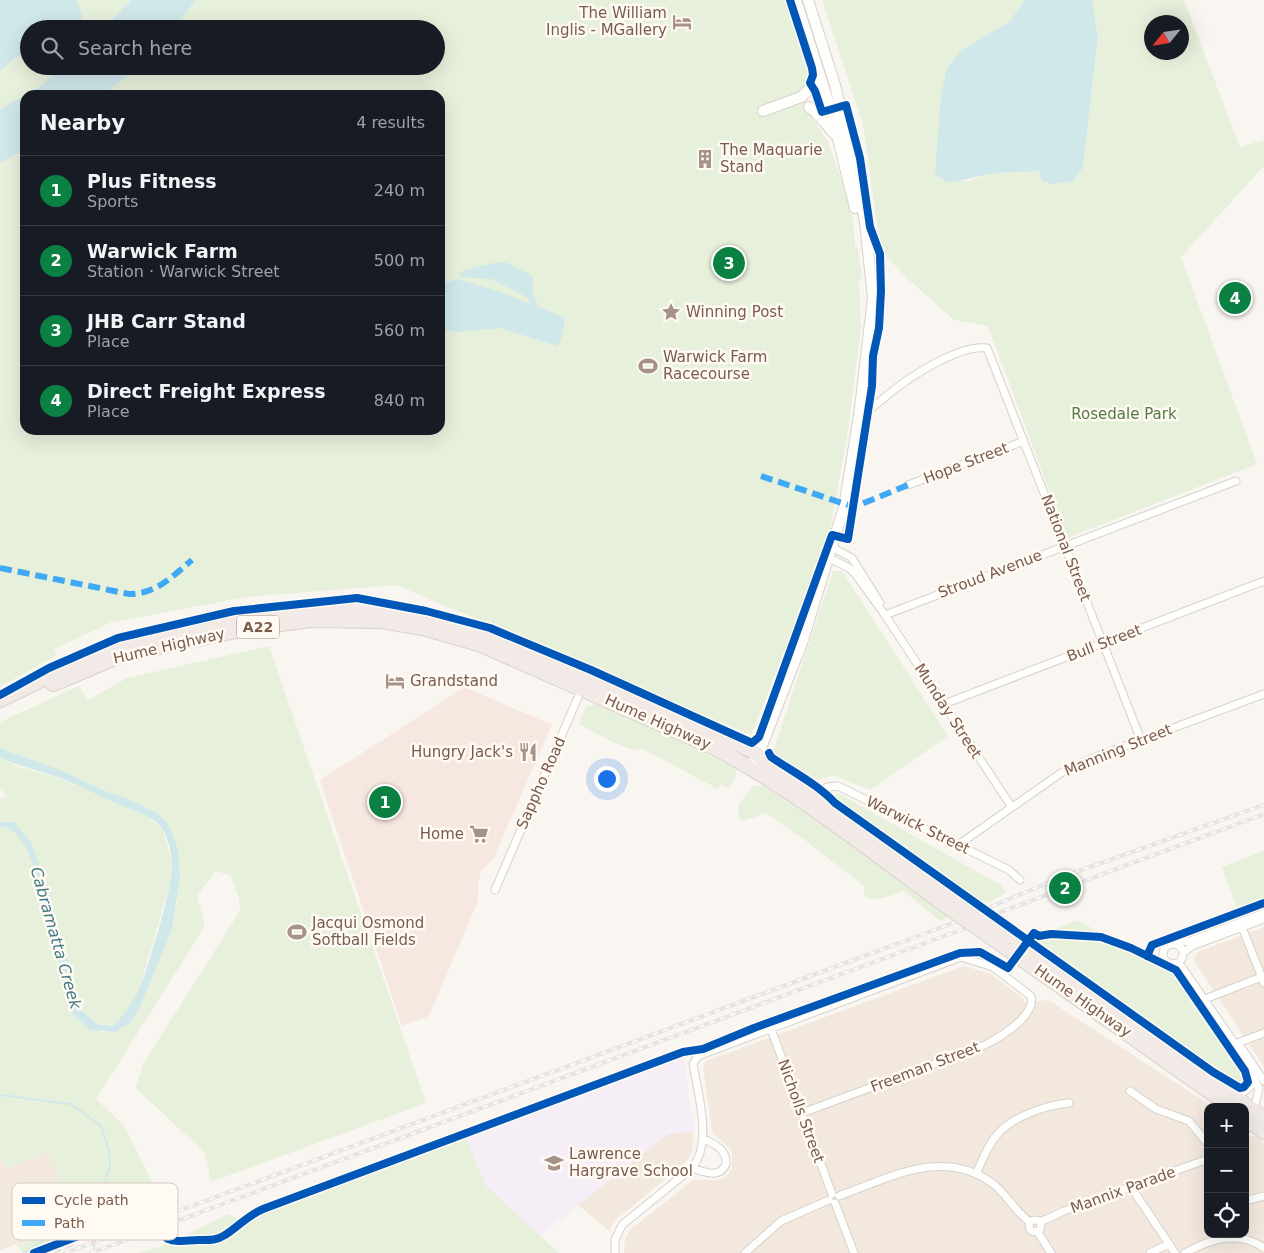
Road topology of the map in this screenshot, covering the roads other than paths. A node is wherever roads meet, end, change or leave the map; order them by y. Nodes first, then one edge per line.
1 (796, 0) edge
2 (808, 0) edge
3 (821, 78) junction
4 (810, 107) dead end
5 (763, 111) dead end
6 (838, 137) junction
7 (871, 306) junction
8 (859, 416) junction
9 (1024, 441) junction
10 (1236, 481) dead end
11 (908, 485) dead end
12 (1065, 546) junction
13 (834, 554) junction
14 (1264, 581) edge
15 (885, 615) junction
16 (244, 624) junction
17 (1103, 643) junction
18 (585, 682) junction
19 (1264, 694) edge
20 (0, 700) edge
21 (944, 704) junction
22 (0, 709) edge
23 (1141, 740) junction
24 (758, 754) junction
25 (751, 767) junction
26 (817, 798) junction
27 (1012, 806) junction
28 (958, 845) junction
29 (1020, 880) dead end
30 (495, 890) dead end
31 (955, 904) junction
32 (1264, 913) edge
33 (1264, 919) edge
34 (1242, 927) junction
35 (1008, 941) junction
36 (1174, 944) junction
37 (1184, 953) junction
38 (1179, 962) junction
39 (1263, 979) edge
40 (1205, 998) junction
41 (771, 1029) junction
42 (1264, 1033) edge
43 (1236, 1044) junction
44 (1246, 1064) junction
45 (1264, 1081) edge
46 (1215, 1082) junction
47 (1130, 1090) dead end
48 (1069, 1103) dead end
49 (1226, 1103) edge
50 (802, 1113) junction
51 (1254, 1117) edge
52 (1264, 1132) edge
53 (704, 1139) junction
54 (1204, 1139) edge
55 (1204, 1161) edge
56 (692, 1168) junction
57 (976, 1174) junction
58 (1131, 1187) junction
59 (1264, 1196) edge
60 (834, 1198) junction
61 (1249, 1200) edge
62 (1030, 1222) junction
63 (1040, 1222) junction
64 (1037, 1232) junction
65 (1221, 1238) edge
66 (1240, 1238) edge
67 (1169, 1244) junction
68 (1264, 1248) edge
69 (748, 1252) edge
70 (615, 1253) edge
71 (854, 1253) edge
72 (1051, 1253) edge
73 (1150, 1253) edge
74 (1175, 1253) edge
75 (1185, 1253) edge

1 - 3 main road
2 - 7 main road
3 - 5 main road
3 - 6 main road
4 - 6 main road
6 - 7 main road
7 - 8 main road
8 - 9 street, National Street
8 - 13 main road
9 - 11 street, Hope Street
9 - 12 street, National Street
10 - 12 street, Stroud Avenue
12 - 15 street, Stroud Avenue
12 - 17 street, National Street
13 - 15 street, Munday Street
13 - 15 street, Munday Street
13 - 24 main road
14 - 17 street, Bull Street
15 - 21 street, Munday Street
16 - 18 highway, Hume Highway / A22
16 - 20 highway, Hume Highway / A22
16 - 22 highway, Hume Highway / A22
17 - 21 street, Bull Street
17 - 23 street, National Street
18 - 24 highway, Hume Highway / A22
18 - 25 highway, Hume Highway / A22
18 - 30 street, Sappho Road
19 - 23 street, Manning Street
21 - 27 street, Munday Street
23 - 27 street, Manning Street
24 - 25 main road
24 - 26 highway, Hume Highway / A22
25 - 31 highway, Hume Highway / A22
26 - 28 street, Warwick Street
26 - 31 highway, Hume Highway / A22
27 - 28 street, Manning Street
28 - 29 street, Warwick Street
31 - 35 highway, Hume Highway / A22, bridge
32 - 36 street
33 - 34 street
34 - 37 street
34 - 39 street
35 - 46 highway, Hume Highway / A22
35 - 49 highway, Hume Highway / A22
36 - 37 street
36 - 38 street
37 - 38 street
38 - 40 street
39 - 40 street
40 - 43 street
41 - 50 street, Nicholls Street
41 - 50 street, Freeman Street
41 - 53 street
42 - 43 street
43 - 44 street
43 - 45 street
44 - 46 street
44 - 51 street
46 - 51 highway, Hume Highway / A22
47 - 54 street
48 - 57 street
50 - 60 street, Nicholls Street
51 - 52 highway, Hume Highway / A22
53 - 56 street
53 - 56 street
55 - 58 street, Mannix Parade
56 - 70 street
57 - 60 street
57 - 62 street
58 - 63 street, Mannix Parade
58 - 67 street
59 - 61 street
60 - 69 street
60 - 71 street, Nicholls Street
62 - 63 street
62 - 64 street
63 - 64 street
64 - 72 street
65 - 75 street
66 - 68 street
67 - 73 street
67 - 74 street

